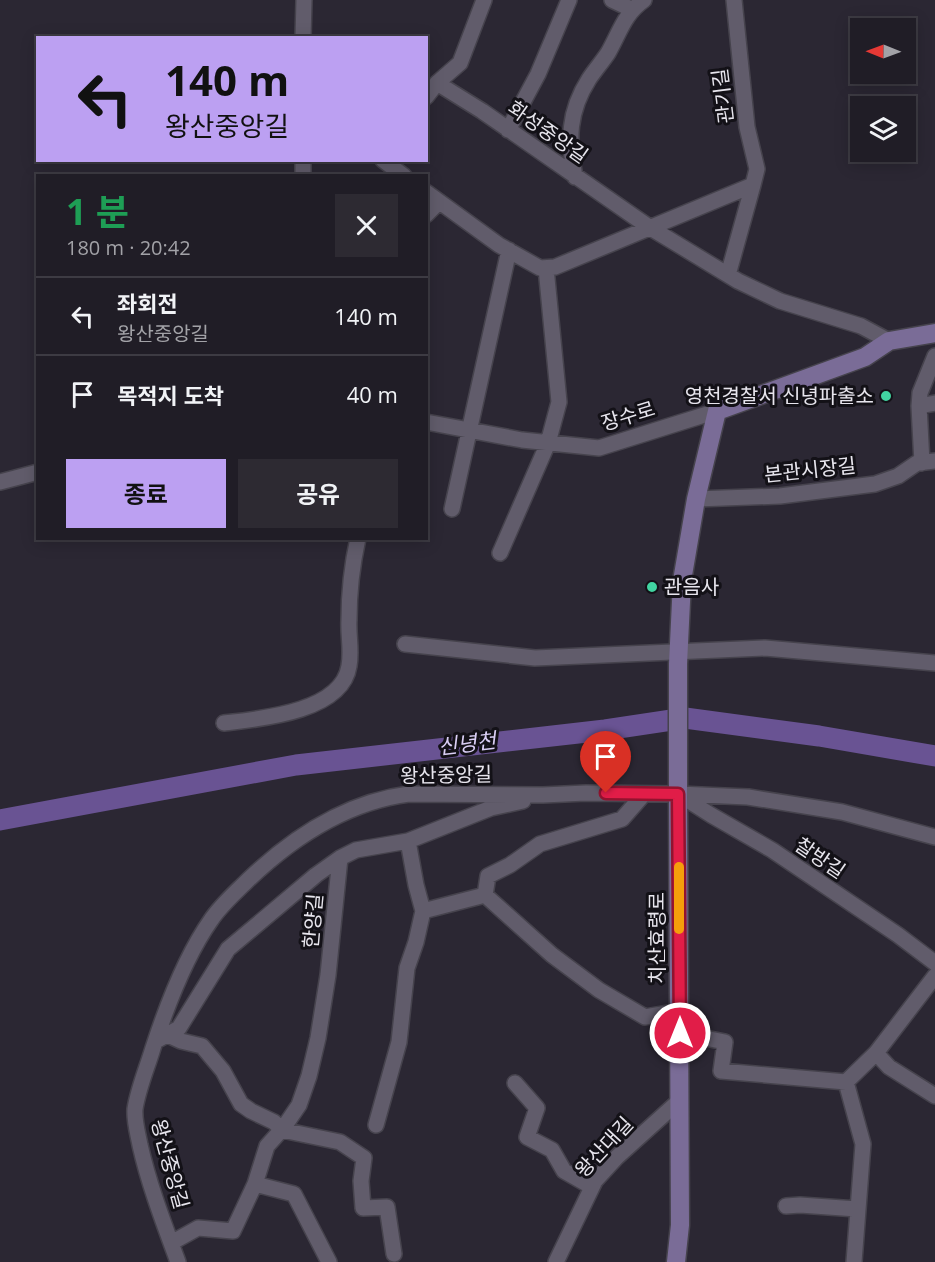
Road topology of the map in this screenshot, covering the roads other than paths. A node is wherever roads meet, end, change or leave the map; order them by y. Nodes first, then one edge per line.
1 (304, 0) edge
2 (484, 0) edge
3 (569, 0) edge
4 (612, 0) edge
5 (734, 0) edge
6 (637, 5) edge
7 (303, 36) edge
8 (437, 83) junction
9 (428, 94) edge
10 (508, 130) junction
11 (386, 162) edge
12 (401, 174) edge
13 (575, 177) junction
14 (753, 185) junction
15 (428, 194) edge
16 (439, 202) junction
17 (428, 213) edge
18 (648, 227) junction
19 (509, 250) junction
20 (546, 268) junction
21 (728, 275) junction
22 (935, 333) edge
23 (889, 341) junction
24 (935, 356) edge
25 (935, 404) edge
26 (918, 406) junction
27 (717, 411) junction
28 (428, 422) edge
29 (468, 430) junction
30 (549, 443) junction
31 (929, 462) edge
32 (36, 473) edge
33 (0, 482) edge
34 (696, 499) junction
35 (452, 509) dead end
36 (358, 540) edge
37 (500, 553) dead end
38 (405, 644) dead end
39 (678, 658) junction
40 (935, 663) edge
41 (224, 723) dead end
42 (644, 794) junction
43 (678, 794) junction
44 (543, 795) junction
45 (935, 837) edge
46 (408, 840) junction
47 (340, 858) junction
48 (484, 895) junction
49 (423, 911) junction
50 (935, 963) edge
51 (935, 976) edge
52 (680, 1011) junction
53 (680, 1033) junction
54 (162, 1038) junction
55 (876, 1053) junction
56 (846, 1082) junction
57 (514, 1083) dead end
58 (935, 1096) edge
59 (679, 1101) junction
60 (376, 1125) dead end
61 (282, 1130) junction
62 (255, 1184) junction
63 (592, 1187) junction
64 (786, 1206) dead end
65 (857, 1209) junction
66 (171, 1243) junction
67 (394, 1254) dead end
68 (177, 1262) edge
69 (329, 1262) edge
70 (556, 1262) edge
71 (676, 1262) edge
72 (854, 1262) edge

1 - 7 street
2 - 8 street
3 - 10 street
4 - 6 street
5 - 14 street, 관기길
6 - 13 street
8 - 9 street
8 - 10 street, 화성중앙길
10 - 13 street, 화성중앙길
11 - 12 street
13 - 18 street, 화성중앙길
14 - 18 street
14 - 21 street, 관기길
15 - 16 street
16 - 17 street
16 - 19 street
18 - 20 street
18 - 21 street, 화성중앙길
19 - 20 street
19 - 29 street
20 - 30 street
21 - 23 street, 화성중앙길
22 - 23 main road, 장수로
23 - 27 main road, 장수로
24 - 26 street
25 - 26 street
26 - 31 street, 본관시장길
27 - 30 street, 장수로
27 - 34 main road
28 - 29 street, 장수로
29 - 30 street, 장수로
29 - 35 street
30 - 37 street
31 - 34 street, 본관시장길
32 - 33 street
34 - 39 main road
36 - 41 street
38 - 39 street
39 - 40 street
39 - 43 main road, 치산효령로
42 - 43 street, 왕산중앙길
42 - 44 street, 왕산중앙길
42 - 48 street
43 - 45 street, 왕산중앙길
43 - 50 street, 찰방길
43 - 52 main road, 치산효령로
44 - 46 street
44 - 54 street, 왕산중앙길
46 - 47 street
46 - 49 street
47 - 54 street, 왕산중앙길
47 - 61 street, 한양길
48 - 49 street
48 - 52 street
49 - 60 street
51 - 55 street
52 - 53 main road, 치산효령로
53 - 56 street
53 - 59 main road, 치산효령로
54 - 61 street
54 - 66 street, 왕산중앙길
55 - 56 street
55 - 58 street
56 - 65 street
57 - 63 street
59 - 63 street, 왕산대길
59 - 71 main road, 치산효령로
61 - 62 street, 한양길
61 - 67 street
62 - 66 street, 한양길
62 - 69 street
63 - 70 street, 왕산대길
64 - 65 street
65 - 72 street
66 - 68 street, 왕산중앙길

